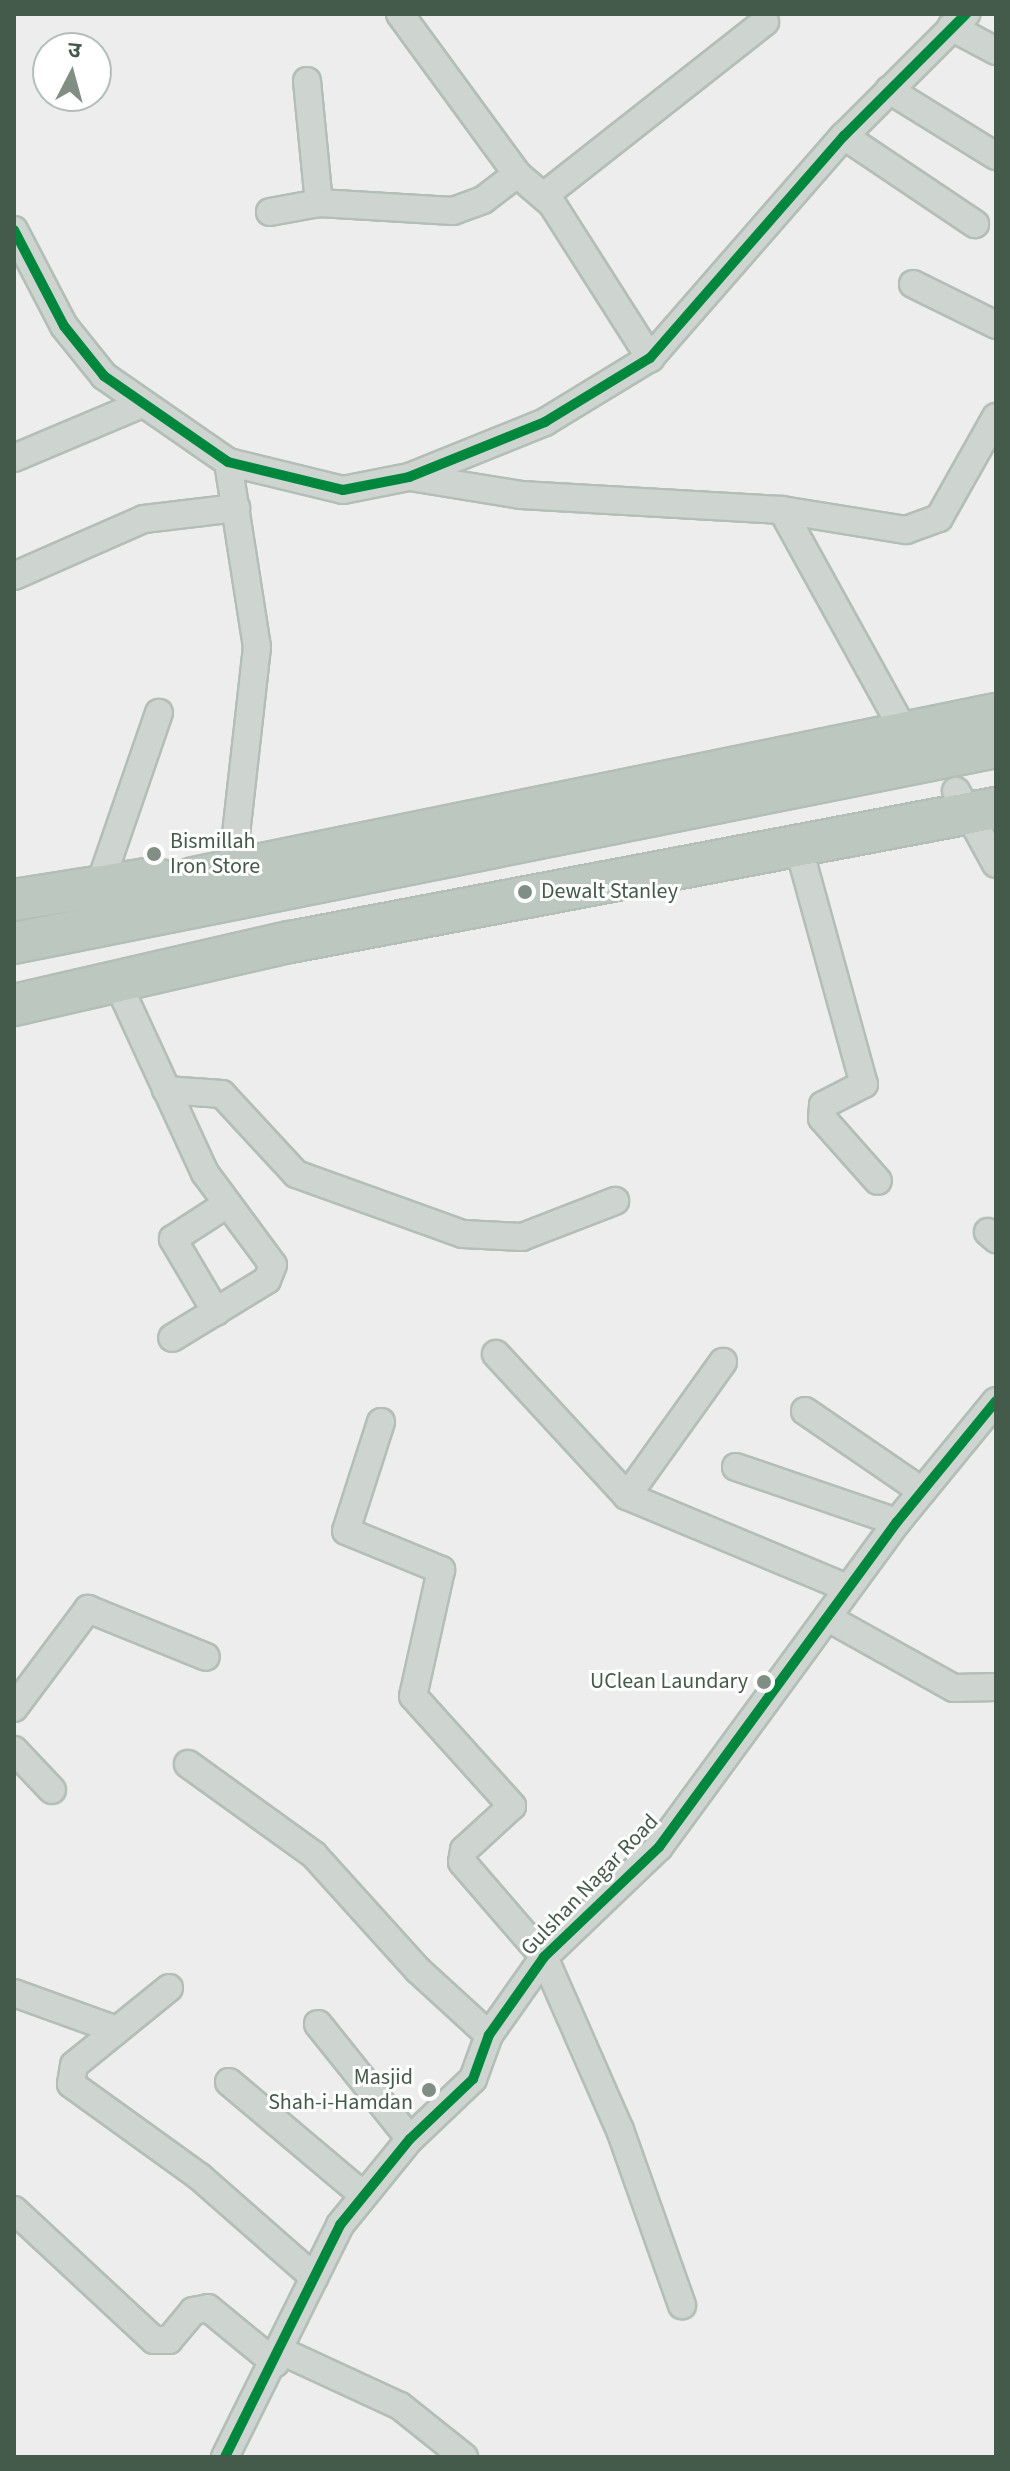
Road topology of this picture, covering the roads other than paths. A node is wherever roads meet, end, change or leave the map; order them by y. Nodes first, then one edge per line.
1 (400, 14) edge
2 (959, 21) edge
3 (765, 22) dead end
4 (996, 51) edge
5 (307, 81) dead end
6 (889, 90) junction
7 (844, 136) junction
8 (996, 156) edge
9 (517, 174) junction
10 (545, 195) junction
11 (319, 203) junction
12 (270, 212) dead end
13 (975, 224) dead end
14 (14, 230) edge
15 (913, 284) dead end
16 (996, 325) edge
17 (650, 358) junction
18 (142, 404) junction
19 (996, 417) edge
20 (14, 458) edge
21 (228, 462) junction
22 (409, 477) junction
23 (236, 508) junction
24 (782, 510) junction
25 (14, 576) edge
26 (159, 713) dead end
27 (996, 714) edge
28 (905, 733) junction
29 (996, 747) edge
30 (996, 784) edge
31 (973, 804) edge
32 (798, 845) junction
33 (996, 864) edge
34 (100, 884) junction
35 (237, 886) junction
36 (14, 900) edge
37 (14, 943) edge
38 (14, 979) edge
39 (118, 984) junction
40 (14, 1005) edge
41 (166, 1090) junction
42 (878, 1181) dead end
43 (615, 1201) dead end
44 (227, 1204) junction
45 (216, 1312) junction
46 (172, 1338) dead end
47 (496, 1354) dead end
48 (723, 1362) dead end
49 (805, 1411) dead end
50 (991, 1421) edge
51 (381, 1422) dead end
52 (736, 1467) dead end
53 (922, 1491) junction
54 (627, 1496) junction
55 (897, 1522) junction
56 (847, 1588) junction
57 (828, 1618) junction
58 (206, 1657) dead end
59 (996, 1687) edge
60 (14, 1708) edge
61 (14, 1750) edge
62 (188, 1764) dead end
63 (52, 1790) dead end
64 (544, 1957) junction
65 (169, 1988) dead end
66 (14, 1993) edge
67 (318, 2024) dead end
68 (117, 2030) junction
69 (489, 2035) junction
70 (229, 2082) dead end
71 (410, 2139) junction
72 (362, 2194) junction
73 (14, 2210) edge
74 (314, 2277) junction
75 (682, 2305) dead end
76 (278, 2357) junction
77 (225, 2457) edge
78 (464, 2457) edge

1 - 9 street
2 - 4 street
2 - 6 street
3 - 10 street
5 - 11 street
6 - 7 street
6 - 8 street
7 - 13 street
7 - 17 street
9 - 10 street
9 - 11 street
10 - 17 street
11 - 12 street
14 - 18 street
15 - 16 street
17 - 22 street
18 - 20 street
18 - 21 street
19 - 24 street
21 - 22 street
21 - 23 street
22 - 24 street
23 - 25 street
23 - 35 street
24 - 28 street
26 - 34 street
27 - 28 highway
28 - 35 highway
29 - 35 highway
30 - 31 highway
31 - 32 highway
31 - 33 street
31 - 38 highway
32 - 39 highway
32 - 42 street
34 - 35 highway
34 - 36 highway
35 - 37 highway
39 - 40 highway
39 - 41 street
41 - 43 street
41 - 44 street
44 - 45 street
44 - 45 street
45 - 46 street
47 - 54 street
48 - 54 street
49 - 53 street
50 - 53 street, Gulshan Nagar Road
51 - 64 street
52 - 55 street
53 - 55 street, Gulshan Nagar Road
54 - 56 street
55 - 56 street, Gulshan Nagar Road
56 - 57 street, Gulshan Nagar Road
57 - 59 street
57 - 64 street, Gulshan Nagar Road
58 - 60 street
61 - 63 street
62 - 69 street
64 - 69 street, Gulshan Nagar Road
64 - 75 street
65 - 68 street
66 - 68 street
67 - 71 street
68 - 74 street
69 - 71 street, Gulshan Nagar Road
70 - 72 street
71 - 72 street, Gulshan Nagar Road
72 - 74 street, Gulshan Nagar Road
73 - 76 street
74 - 76 street, Gulshan Nagar Road
76 - 77 street, Gulshan Nagar Road
76 - 78 street

